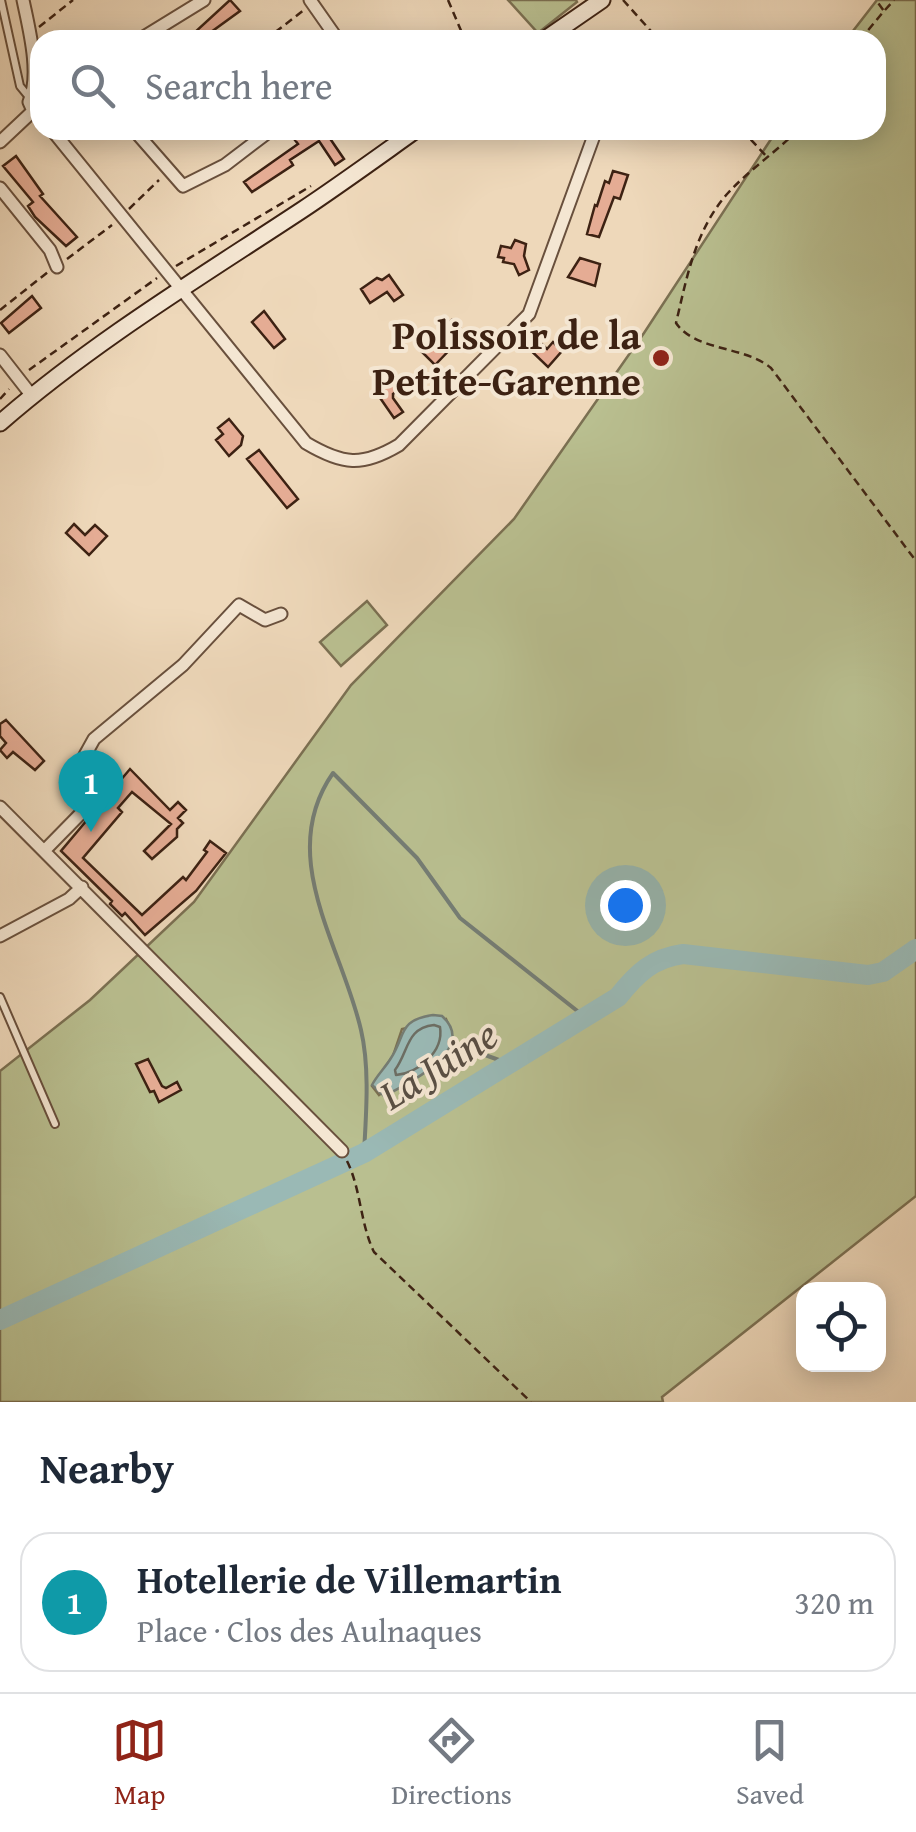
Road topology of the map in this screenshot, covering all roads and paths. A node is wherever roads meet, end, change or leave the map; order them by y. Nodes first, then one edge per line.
1 (1, 0) edge
2 (23, 0) edge
3 (74, 0) edge
4 (204, 0) edge
5 (448, 0) edge
6 (602, 0) edge
7 (623, 0) edge
8 (876, 0) edge
9 (894, 0) edge
10 (312, 2) edge
11 (884, 11) junction
12 (35, 30) edge
13 (157, 30) edge
14 (277, 30) edge
15 (331, 30) edge
16 (461, 30) edge
17 (558, 30) edge
18 (650, 30) edge
19 (868, 30) edge
20 (30, 34) edge
21 (30, 96) edge
22 (30, 107) edge
23 (60, 140) edge
24 (142, 140) edge
25 (258, 140) edge
26 (402, 140) edge
27 (592, 140) edge
28 (751, 140) edge
29 (787, 140) edge
30 (0, 142) edge
31 (768, 158) junction
32 (167, 172) junction
33 (312, 186) dead end
34 (0, 188) edge
35 (121, 218) junction
36 (57, 267) junction
37 (167, 271) junction
38 (180, 287) junction
39 (0, 310) edge
40 (0, 354) edge
41 (18, 378) junction
42 (32, 396) junction
43 (0, 399) edge
44 (0, 424) edge
45 (916, 561) edge
46 (281, 614) dead end
47 (0, 807) edge
48 (45, 850) junction
49 (82, 888) junction
50 (0, 936) edge
51 (0, 996) edge
52 (56, 1124) dead end
53 (342, 1151) dead end
54 (353, 1173) dead end
55 (531, 1402) edge

1 - 21 lane
2 - 20 street
3 - 12 path
4 - 13 street
5 - 16 path
6 - 17 main road
7 - 18 path
8 - 11 path
9 - 11 path
10 - 14 path
10 - 15 street
11 - 19 path
22 - 30 street
23 - 35 street
24 - 32 street
25 - 32 street
26 - 38 main road
27 - 38 street
28 - 31 path
29 - 31 path
31 - 45 path
32 - 35 path
33 - 37 path
34 - 36 street
35 - 36 path
35 - 37 street
36 - 39 path
37 - 38 street
37 - 41 path
38 - 42 main road
40 - 41 street
41 - 42 street
41 - 43 path
42 - 44 main road
46 - 48 street
47 - 48 street
48 - 49 street
49 - 50 street
49 - 53 street
51 - 52 lane
54 - 55 path

